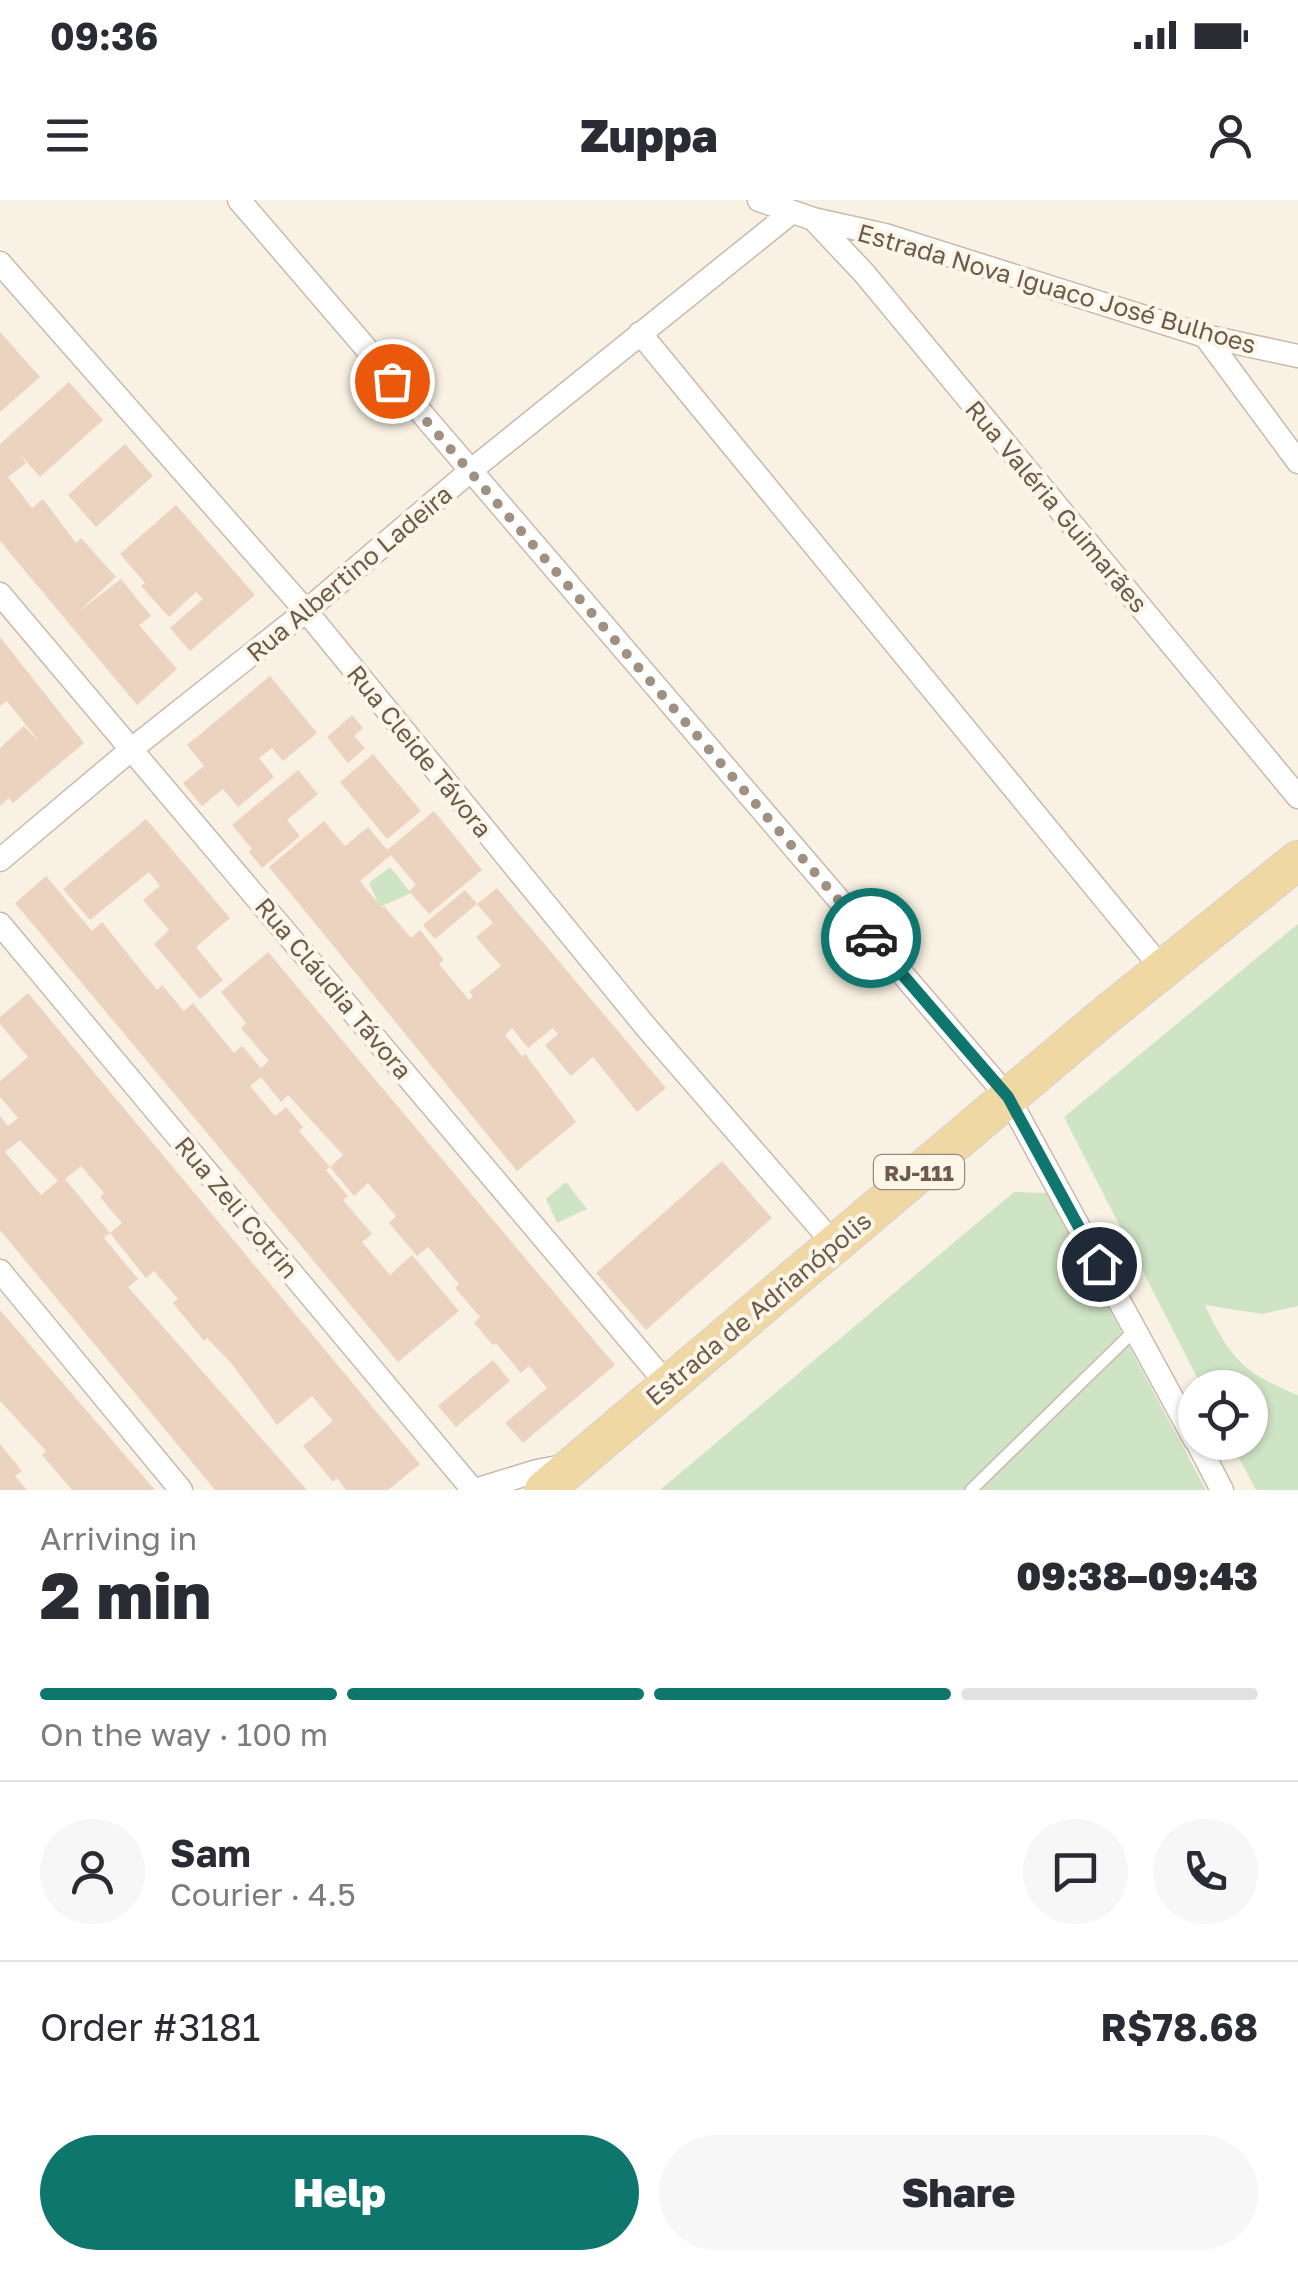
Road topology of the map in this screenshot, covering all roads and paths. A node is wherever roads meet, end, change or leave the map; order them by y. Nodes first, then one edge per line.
1 (238, 200) edge
2 (759, 200) edge
3 (802, 215) junction
4 (885, 234) junction
5 (0, 262) edge
6 (864, 273) junction
7 (640, 333) junction
8 (1205, 336) junction
9 (1298, 356) edge
10 (1298, 462) edge
11 (469, 472) junction
12 (0, 594) edge
13 (306, 611) junction
14 (133, 748) junction
15 (1298, 798) edge
16 (0, 860) edge
17 (1298, 860) edge
18 (0, 924) edge
19 (1164, 970) junction
20 (1008, 1097) junction
21 (834, 1244) junction
22 (0, 1270) edge
23 (1136, 1330) junction
24 (667, 1384) junction
25 (1178, 1408) edge
26 (1206, 1460) edge
27 (577, 1464) junction
28 (181, 1490) edge
29 (474, 1490) edge
30 (544, 1490) edge
31 (971, 1490) edge
32 (1222, 1490) edge

1 - 11 street
2 - 3 street, Estrada Nova Iguaco José Bulhoes
3 - 4 street, Estrada Nova Iguaco José Bulhoes
3 - 6 street, Rua Valéria Guimarães
3 - 7 street, Rua Albertino Ladeira
4 - 6 street
4 - 8 street, Estrada Nova Iguaco José Bulhoes
5 - 13 street, Rua Cleide Távora
6 - 15 street, Rua Valéria Guimarães
7 - 11 street, Rua Albertino Ladeira
7 - 19 street
8 - 9 street, Estrada Nova Iguaco José Bulhoes
8 - 10 street
11 - 13 street, Rua Albertino Ladeira
11 - 20 street
12 - 14 street, Rua Cláudia Távora
13 - 14 street, Rua Albertino Ladeira
13 - 21 street, Rua Cleide Távora
14 - 16 street, Rua Albertino Ladeira
14 - 24 street, Rua Cláudia Távora
17 - 19 main road, Estrada de Adrianópolis / RJ-111
18 - 29 street, Rua Zeli Cotrin
19 - 20 main road, Estrada de Adrianópolis / RJ-111
20 - 21 main road, Estrada de Adrianópolis / RJ-111
20 - 23 street
21 - 24 main road, Estrada de Adrianópolis / RJ-111
22 - 28 street
23 - 25 street
23 - 31 lane
24 - 27 main road, Estrada de Adrianópolis / RJ-111
26 - 32 street
27 - 29 street, Rua Zeli Cotrin
27 - 30 main road, Estrada de Adrianópolis / RJ-111

